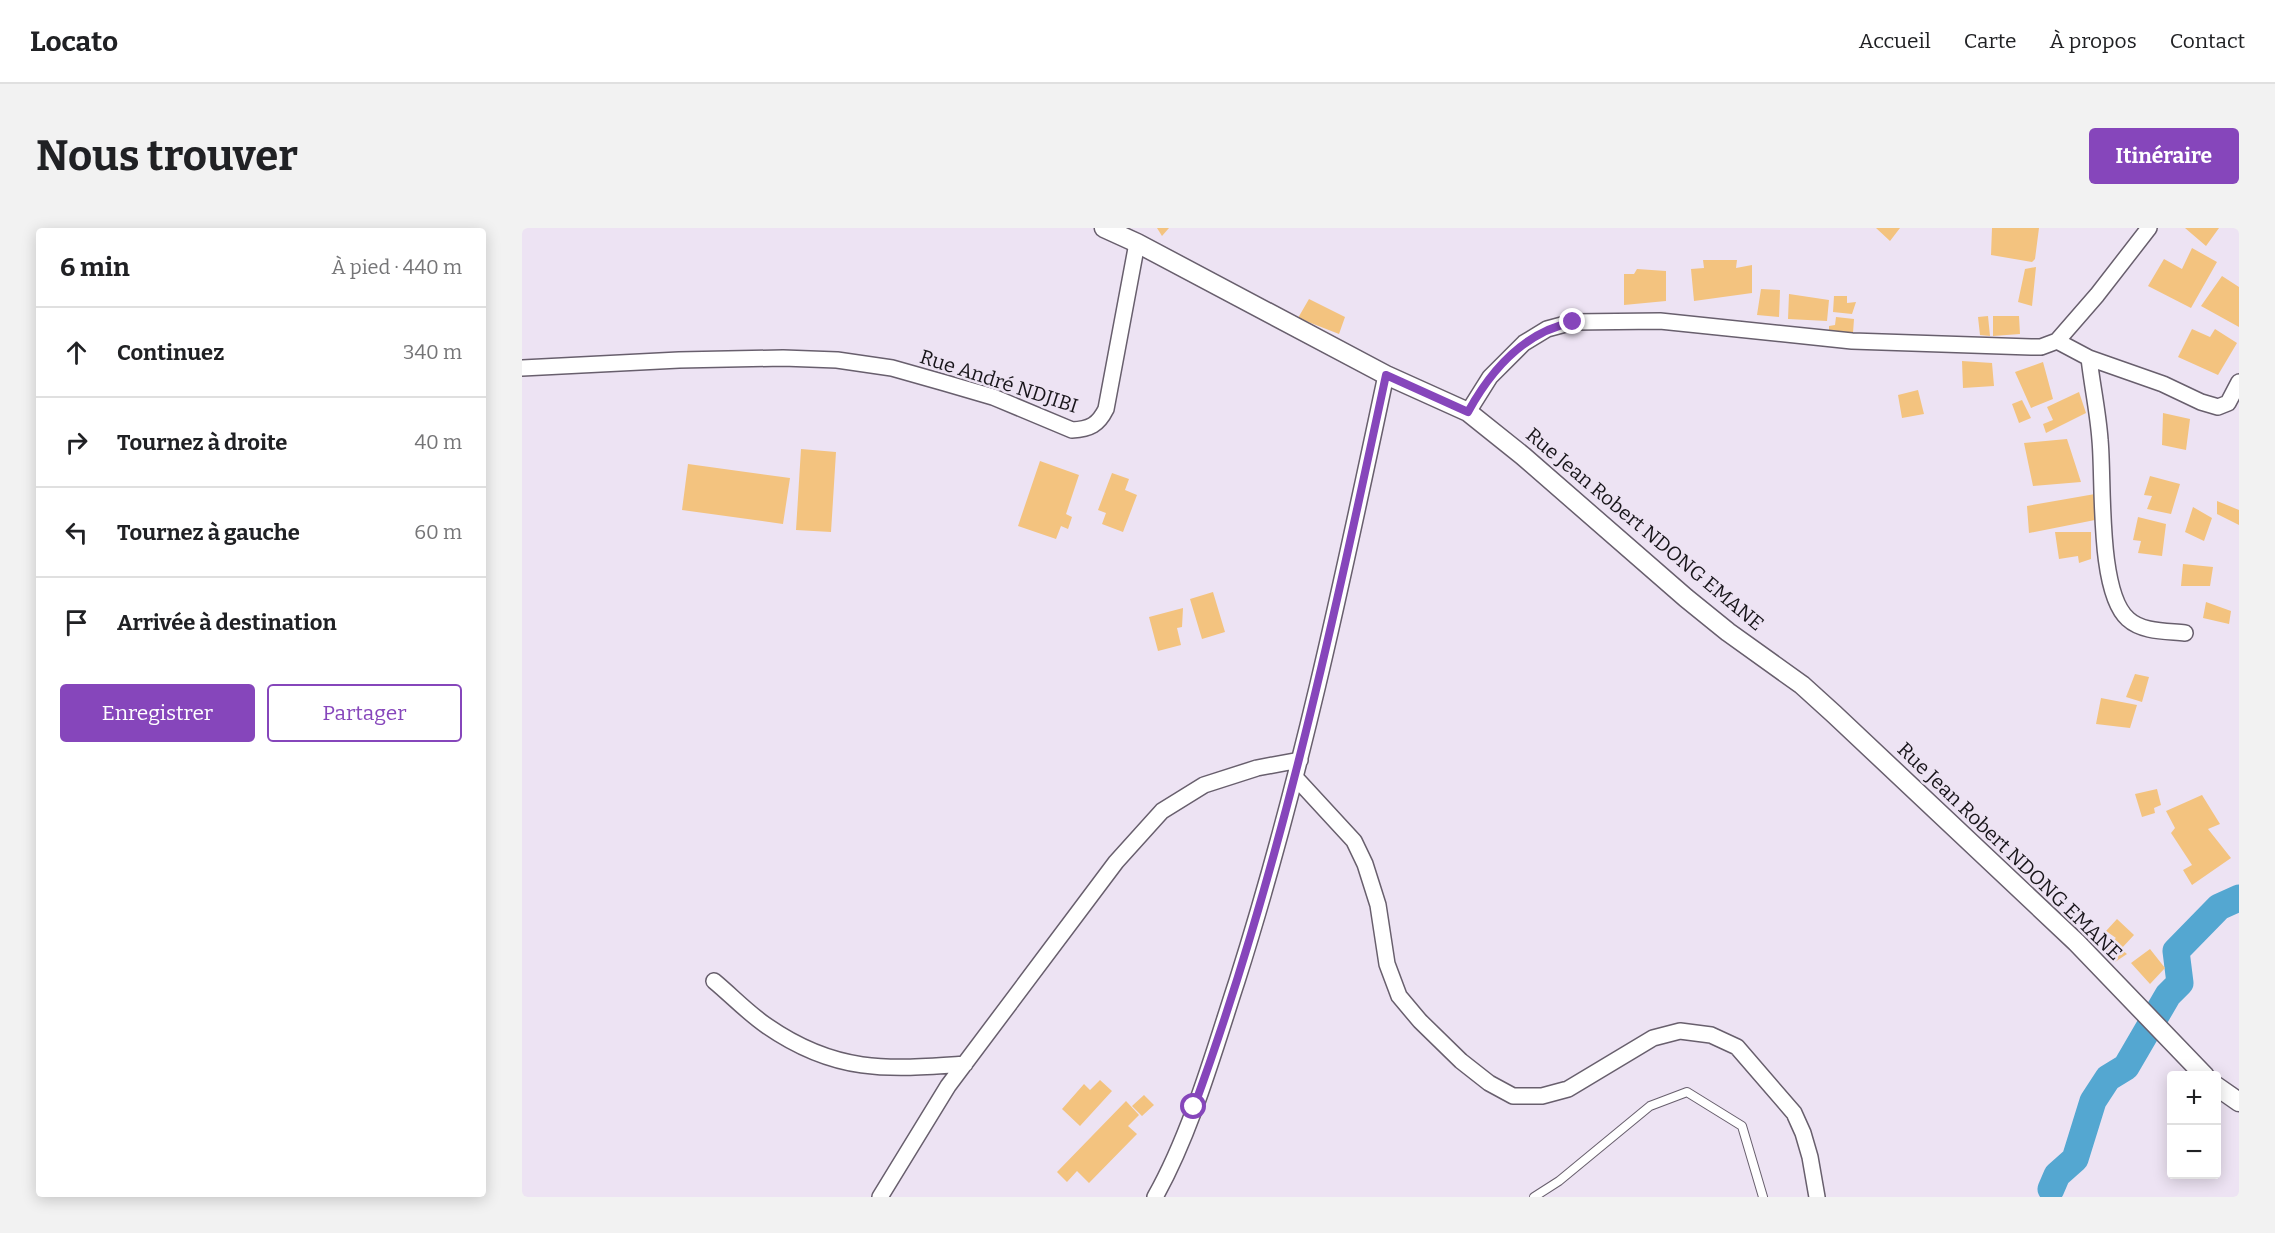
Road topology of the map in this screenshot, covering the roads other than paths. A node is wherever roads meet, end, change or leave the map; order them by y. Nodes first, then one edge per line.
1 (1104, 228) edge
2 (2149, 228) edge
3 (1137, 243) junction
4 (2057, 341) junction
5 (2089, 358) junction
6 (522, 368) edge
7 (1386, 375) junction
8 (2239, 382) edge
9 (1468, 412) junction
10 (2185, 633) dead end
11 (1300, 760) junction
12 (1295, 777) junction
13 (714, 981) dead end
14 (965, 1064) junction
15 (2200, 1071) edge
16 (2221, 1089) edge
17 (2239, 1102) edge
18 (880, 1197) edge
19 (1155, 1197) edge
20 (1534, 1197) edge
21 (1763, 1197) edge
22 (1817, 1197) edge

1 - 3 street, Rue Jean Robert NDONG EMANE
2 - 4 street
3 - 6 street, Rue André NDJIBI
3 - 7 street, Rue Jean Robert NDONG EMANE
4 - 5 street
4 - 9 street
5 - 8 street
5 - 10 street
7 - 9 street, Rue Jean Robert NDONG EMANE
7 - 11 street
9 - 15 street, Rue Jean Robert NDONG EMANE
11 - 12 street
11 - 14 street
12 - 19 street
12 - 22 street
13 - 14 street
14 - 18 street
16 - 17 street
20 - 21 lane

